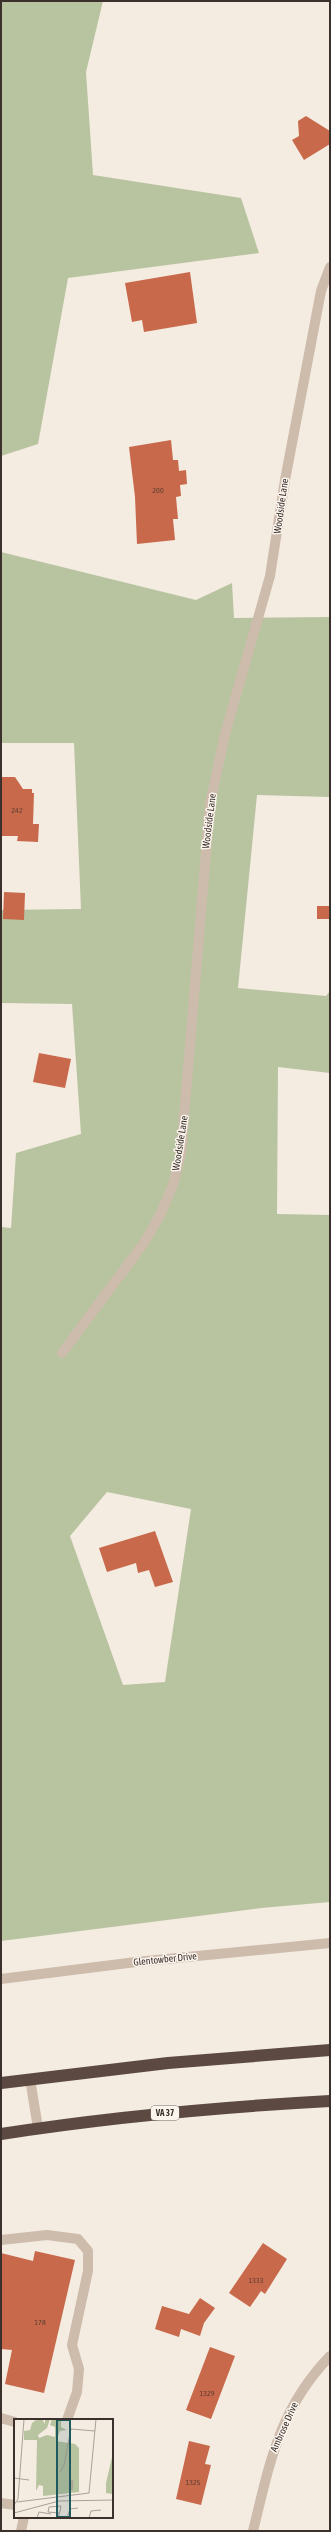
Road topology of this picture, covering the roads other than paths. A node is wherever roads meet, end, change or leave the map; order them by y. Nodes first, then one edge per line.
1 (330, 267) edge
2 (62, 1353) dead end
3 (330, 1943) edge
4 (1, 1978) edge
5 (330, 2050) edge
6 (30, 2079) junction
7 (1, 2083) edge
8 (330, 2101) edge
9 (38, 2128) junction
10 (1, 2134) edge
11 (1, 2240) edge
12 (330, 2356) edge
13 (1, 2418) edge
14 (67, 2419) edge
15 (14, 2422) edge
16 (1, 2502) edge
17 (14, 2505) edge
18 (24, 2518) edge
19 (21, 2531) edge
20 (253, 2531) edge

1 - 2 street, Woodside Lane
3 - 4 street, Glentowber Drive
5 - 6 highway
6 - 7 highway
6 - 9 street
8 - 9 highway, VA 37
9 - 10 highway, VA 37
11 - 14 street
12 - 20 street, Ambrose Drive
13 - 15 street
16 - 17 street
18 - 19 street

